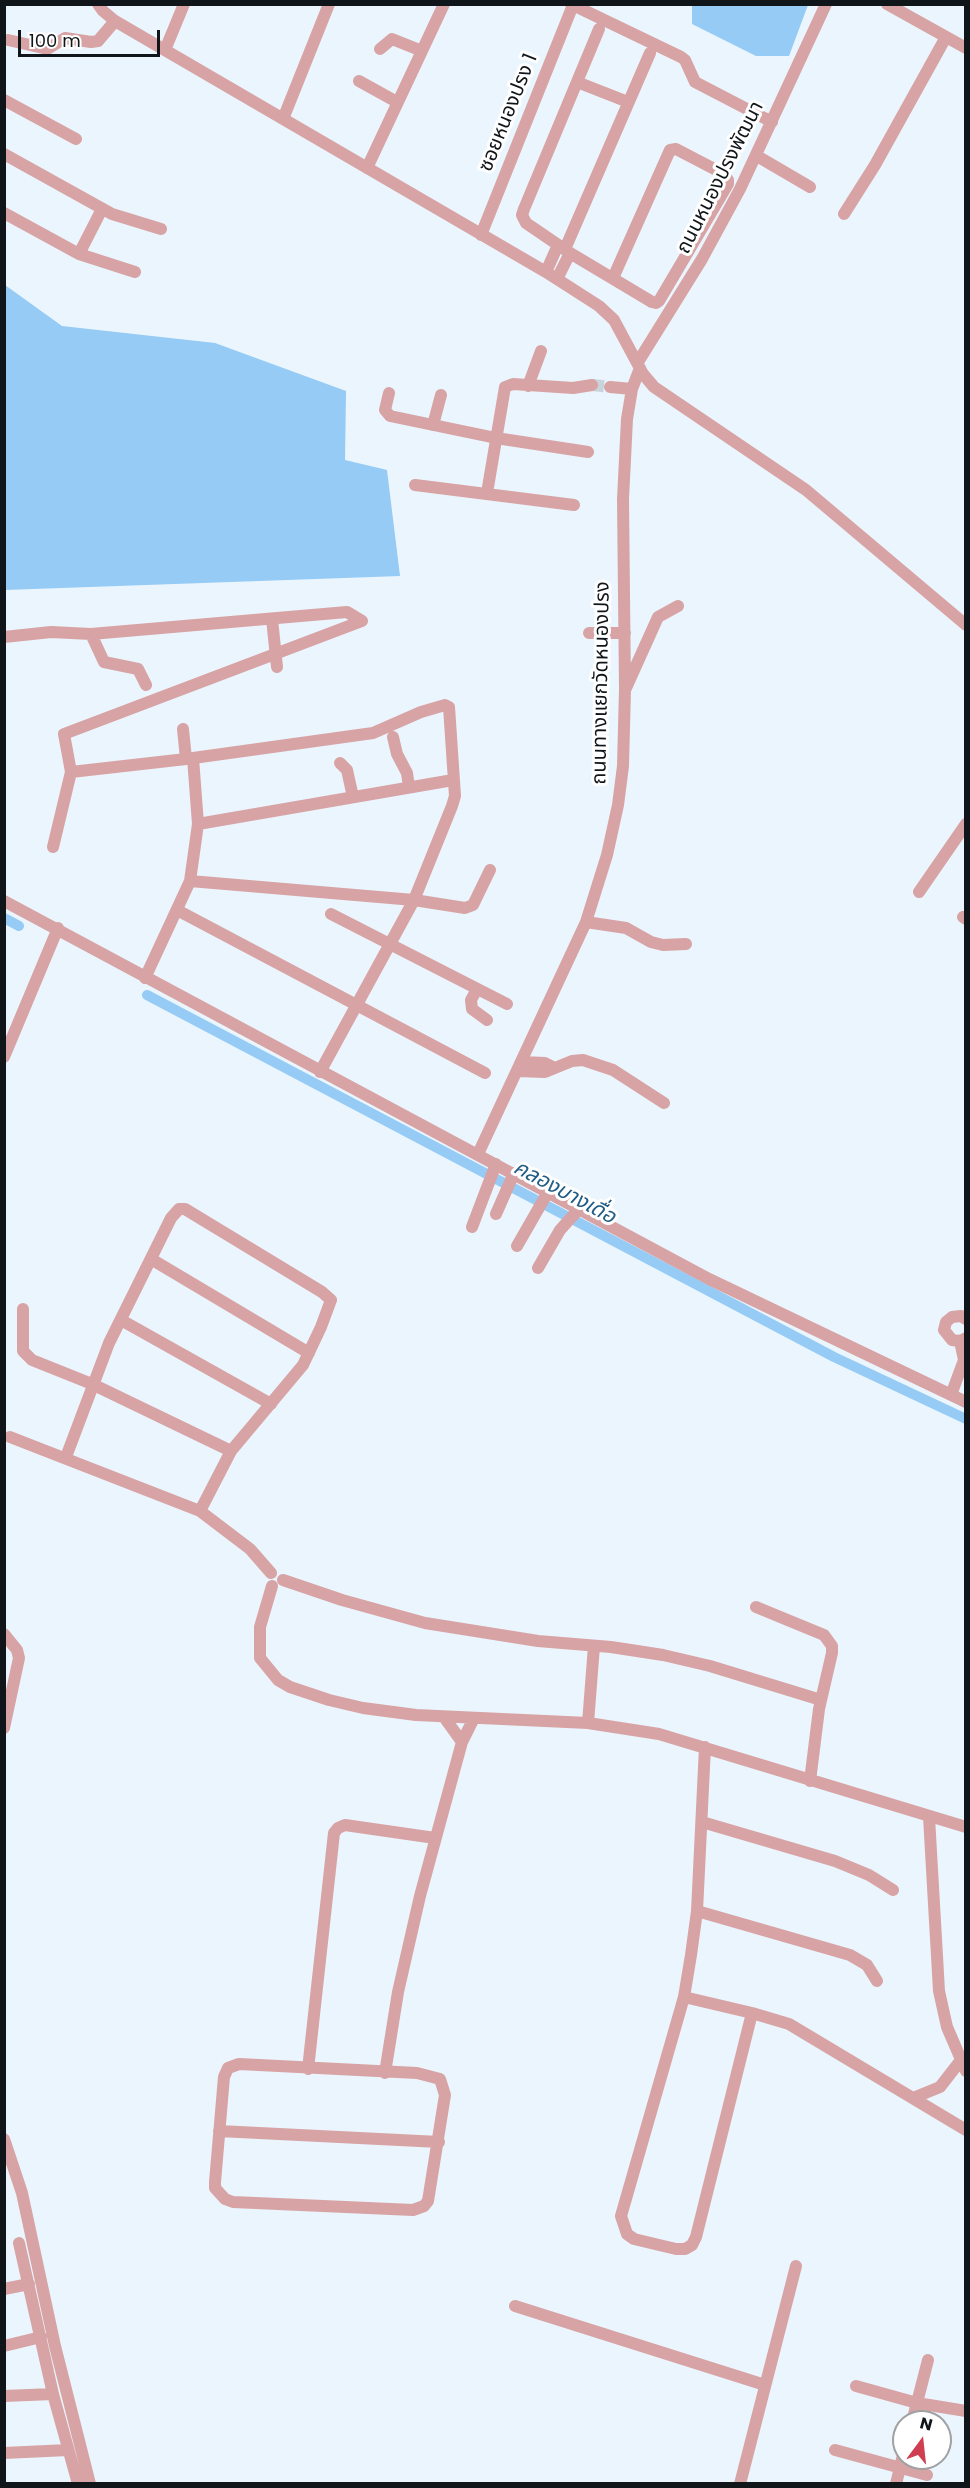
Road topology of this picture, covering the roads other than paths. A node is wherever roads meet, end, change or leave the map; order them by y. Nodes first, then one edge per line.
1 (98, 4) edge
2 (184, 4) edge
3 (328, 4) edge
4 (444, 4) edge
5 (826, 4) edge
6 (887, 4) edge
7 (572, 5) edge
8 (115, 21) junction
9 (599, 29) dead end
10 (946, 37) junction
11 (8, 40) dead end
12 (966, 48) edge
13 (380, 49) dead end
14 (165, 50) junction
15 (422, 51) junction
16 (650, 53) dead end
17 (359, 81) dead end
18 (577, 82) junction
19 (4, 100) edge
20 (397, 102) junction
21 (628, 102) junction
22 (283, 119) junction
23 (772, 122) junction
24 (76, 139) dead end
25 (4, 154) edge
26 (757, 156) junction
27 (367, 168) junction
28 (810, 187) dead end
29 (102, 209) junction
30 (4, 213) edge
31 (844, 214) dead end
32 (161, 229) dead end
33 (480, 235) junction
34 (564, 249) junction
35 (79, 254) junction
36 (135, 272) dead end
37 (552, 276) junction
38 (613, 278) junction
39 (541, 351) dead end
40 (639, 365) junction
41 (592, 385) tunnel mouth
42 (528, 386) junction
43 (389, 393) dead end
44 (441, 395) dead end
45 (434, 425) junction
46 (496, 438) junction
47 (588, 452) dead end
48 (415, 485) dead end
49 (487, 493) junction
50 (574, 505) dead end
51 (678, 606) dead end
52 (272, 619) junction
53 (966, 625) edge
54 (589, 633) dead end
55 (615, 633) junction
56 (91, 634) junction
57 (4, 637) edge
58 (276, 653) junction
59 (277, 667) dead end
60 (146, 685) dead end
61 (625, 689) junction
62 (183, 729) dead end
63 (393, 737) dead end
64 (189, 759) junction
65 (340, 763) dead end
66 (71, 772) junction
67 (453, 780) junction
68 (409, 787) junction
69 (353, 797) junction
70 (198, 824) junction
71 (966, 824) edge
72 (53, 847) dead end
73 (490, 870) dead end
74 (190, 881) junction
75 (919, 892) dead end
76 (414, 900) junction
77 (4, 901) edge
78 (177, 910) junction
79 (331, 914) dead end
80 (586, 922) junction
81 (57, 928) junction
82 (390, 944) junction
83 (686, 944) dead end
84 (145, 978) junction
85 (477, 989) junction
86 (356, 1004) junction
87 (507, 1004) dead end
88 (486, 1020) dead end
89 (5, 1055) edge
90 (520, 1067) junction
91 (320, 1071) junction
92 (485, 1073) dead end
93 (664, 1103) dead end
94 (478, 1154) junction
95 (494, 1171) junction
96 (511, 1179) junction
97 (544, 1199) junction
98 (496, 1214) dead end
99 (575, 1214) junction
100 (472, 1227) dead end
101 (516, 1246) dead end
102 (151, 1259) junction
103 (538, 1268) dead end
104 (23, 1309) dead end
105 (965, 1318) edge
106 (120, 1320) junction
107 (963, 1340) edge
108 (309, 1353) junction
109 (92, 1384) junction
110 (951, 1395) junction
111 (966, 1402) edge
112 (271, 1404) junction
113 (9, 1437) dead end
114 (231, 1451) junction
115 (66, 1457) junction
116 (200, 1511) junction
117 (275, 1580) junction
118 (756, 1607) dead end
119 (4, 1634) edge
120 (594, 1646) junction
121 (821, 1700) junction
122 (444, 1717) junction
123 (474, 1718) junction
124 (588, 1723) junction
125 (4, 1728) edge
126 (462, 1742) junction
127 (705, 1748) junction
128 (810, 1781) junction
129 (929, 1817) junction
130 (702, 1822) junction
131 (966, 1827) edge
132 (435, 1838) junction
133 (893, 1890) dead end
134 (697, 1911) junction
135 (877, 1981) dead end
136 (684, 1997) junction
137 (752, 2013) junction
138 (963, 2066) edge
139 (308, 2069) junction
140 (385, 2073) junction
141 (913, 2098) junction
142 (966, 2130) edge
143 (219, 2131) junction
144 (4, 2139) edge
145 (439, 2142) junction
146 (19, 2243) dead end
147 (796, 2266) dead end
148 (28, 2284) junction
149 (4, 2289) edge
150 (514, 2306) dead end
151 (41, 2337) junction
152 (4, 2346) edge
153 (928, 2360) dead end
154 (765, 2385) junction
155 (856, 2386) dead end
156 (53, 2394) junction
157 (4, 2396) edge
158 (917, 2403) junction
159 (915, 2410) edge
160 (966, 2411) edge
161 (69, 2450) junction
162 (836, 2450) dead end
163 (4, 2453) edge
164 (892, 2466) edge
165 (908, 2470) edge
166 (927, 2475) dead end
167 (78, 2484) edge
168 (90, 2484) edge
169 (740, 2484) edge

1 - 8 street
2 - 14 street
3 - 22 street
4 - 15 street
5 - 23 street, ถนนหนองปรงพัฒนา
6 - 10 street
7 - 23 street
7 - 33 street, ซอยหนองปรง 1
8 - 11 street
8 - 14 street
9 - 18 street
10 - 12 street
10 - 31 street
13 - 15 street
14 - 22 street
15 - 20 street
16 - 21 street
17 - 20 street
18 - 21 street
18 - 34 street
19 - 24 street
20 - 27 street
21 - 34 street
22 - 27 street
23 - 26 street, ถนนหนองปรงพัฒนา
25 - 29 street
26 - 28 street
26 - 40 street, ถนนหนองปรงพัฒนา
27 - 33 street
29 - 32 street
29 - 35 street
30 - 35 street
33 - 37 street
34 - 37 street
34 - 38 street
35 - 36 street
37 - 40 street
38 - 38 street
39 - 42 street
40 - 53 street
40 - 55 street, ถนนทางแยกวัดหนองปรง
41 - 42 street
42 - 46 street
43 - 45 street
44 - 45 street
45 - 46 street
46 - 47 street
46 - 49 street
48 - 49 street
49 - 50 street
51 - 61 street
52 - 56 street
52 - 58 street
52 - 58 street
54 - 55 street
55 - 61 street, ถนนทางแยกวัดหนองปรง
56 - 57 street
56 - 60 street
58 - 59 street
58 - 66 street
61 - 80 street, ถนนทางแยกวัดหนองปรง
62 - 64 street
63 - 68 street
64 - 66 street
64 - 67 street
64 - 70 street
65 - 69 street
66 - 72 street
67 - 68 street
67 - 76 street
68 - 69 street
69 - 70 street
70 - 74 street
71 - 75 street
73 - 76 street
74 - 76 street
74 - 78 street
76 - 82 street
77 - 81 street
78 - 84 street
78 - 86 street
79 - 82 street
80 - 83 street
80 - 90 street, ถนนทางแยกวัดหนองปรง
81 - 84 street
81 - 89 street
82 - 85 street
82 - 86 street
84 - 91 street
85 - 87 street
85 - 88 street
86 - 91 street
86 - 92 street
90 - 93 street
90 - 94 street, ถนนทางแยกวัดหนองปรง
91 - 94 street
94 - 95 street
95 - 96 street
95 - 100 street
96 - 97 street
96 - 98 street
97 - 99 street
97 - 101 street
99 - 103 street
99 - 110 street
102 - 106 street
102 - 108 street
102 - 108 street
104 - 109 street
105 - 107 street
106 - 109 street
106 - 112 street
107 - 110 street
108 - 112 street
109 - 114 street
109 - 115 street
110 - 111 street
112 - 114 street
113 - 115 street
114 - 116 street
115 - 116 street
116 - 117 street
117 - 120 street
117 - 122 street
118 - 121 street
119 - 125 street
120 - 121 street
120 - 124 street
121 - 128 street
122 - 123 street
122 - 126 street
123 - 124 street
123 - 126 street
124 - 127 street
126 - 132 street
127 - 128 street
127 - 130 street
128 - 129 street
129 - 131 street
129 - 138 street
130 - 133 street
130 - 134 street
132 - 139 street
132 - 140 street
134 - 135 street
134 - 136 street
136 - 137 street
136 - 137 street
137 - 141 street
138 - 141 street
139 - 140 street
139 - 143 street
140 - 145 street
141 - 142 street
143 - 145 street
143 - 145 street
144 - 168 street
146 - 148 street
147 - 154 street
148 - 149 street
148 - 151 street
150 - 154 street
151 - 152 street
151 - 156 street
153 - 158 street
154 - 169 street
155 - 158 street
156 - 157 street
156 - 161 street
158 - 159 street
158 - 160 street
161 - 163 street
161 - 167 street
162 - 164 street
165 - 166 street

